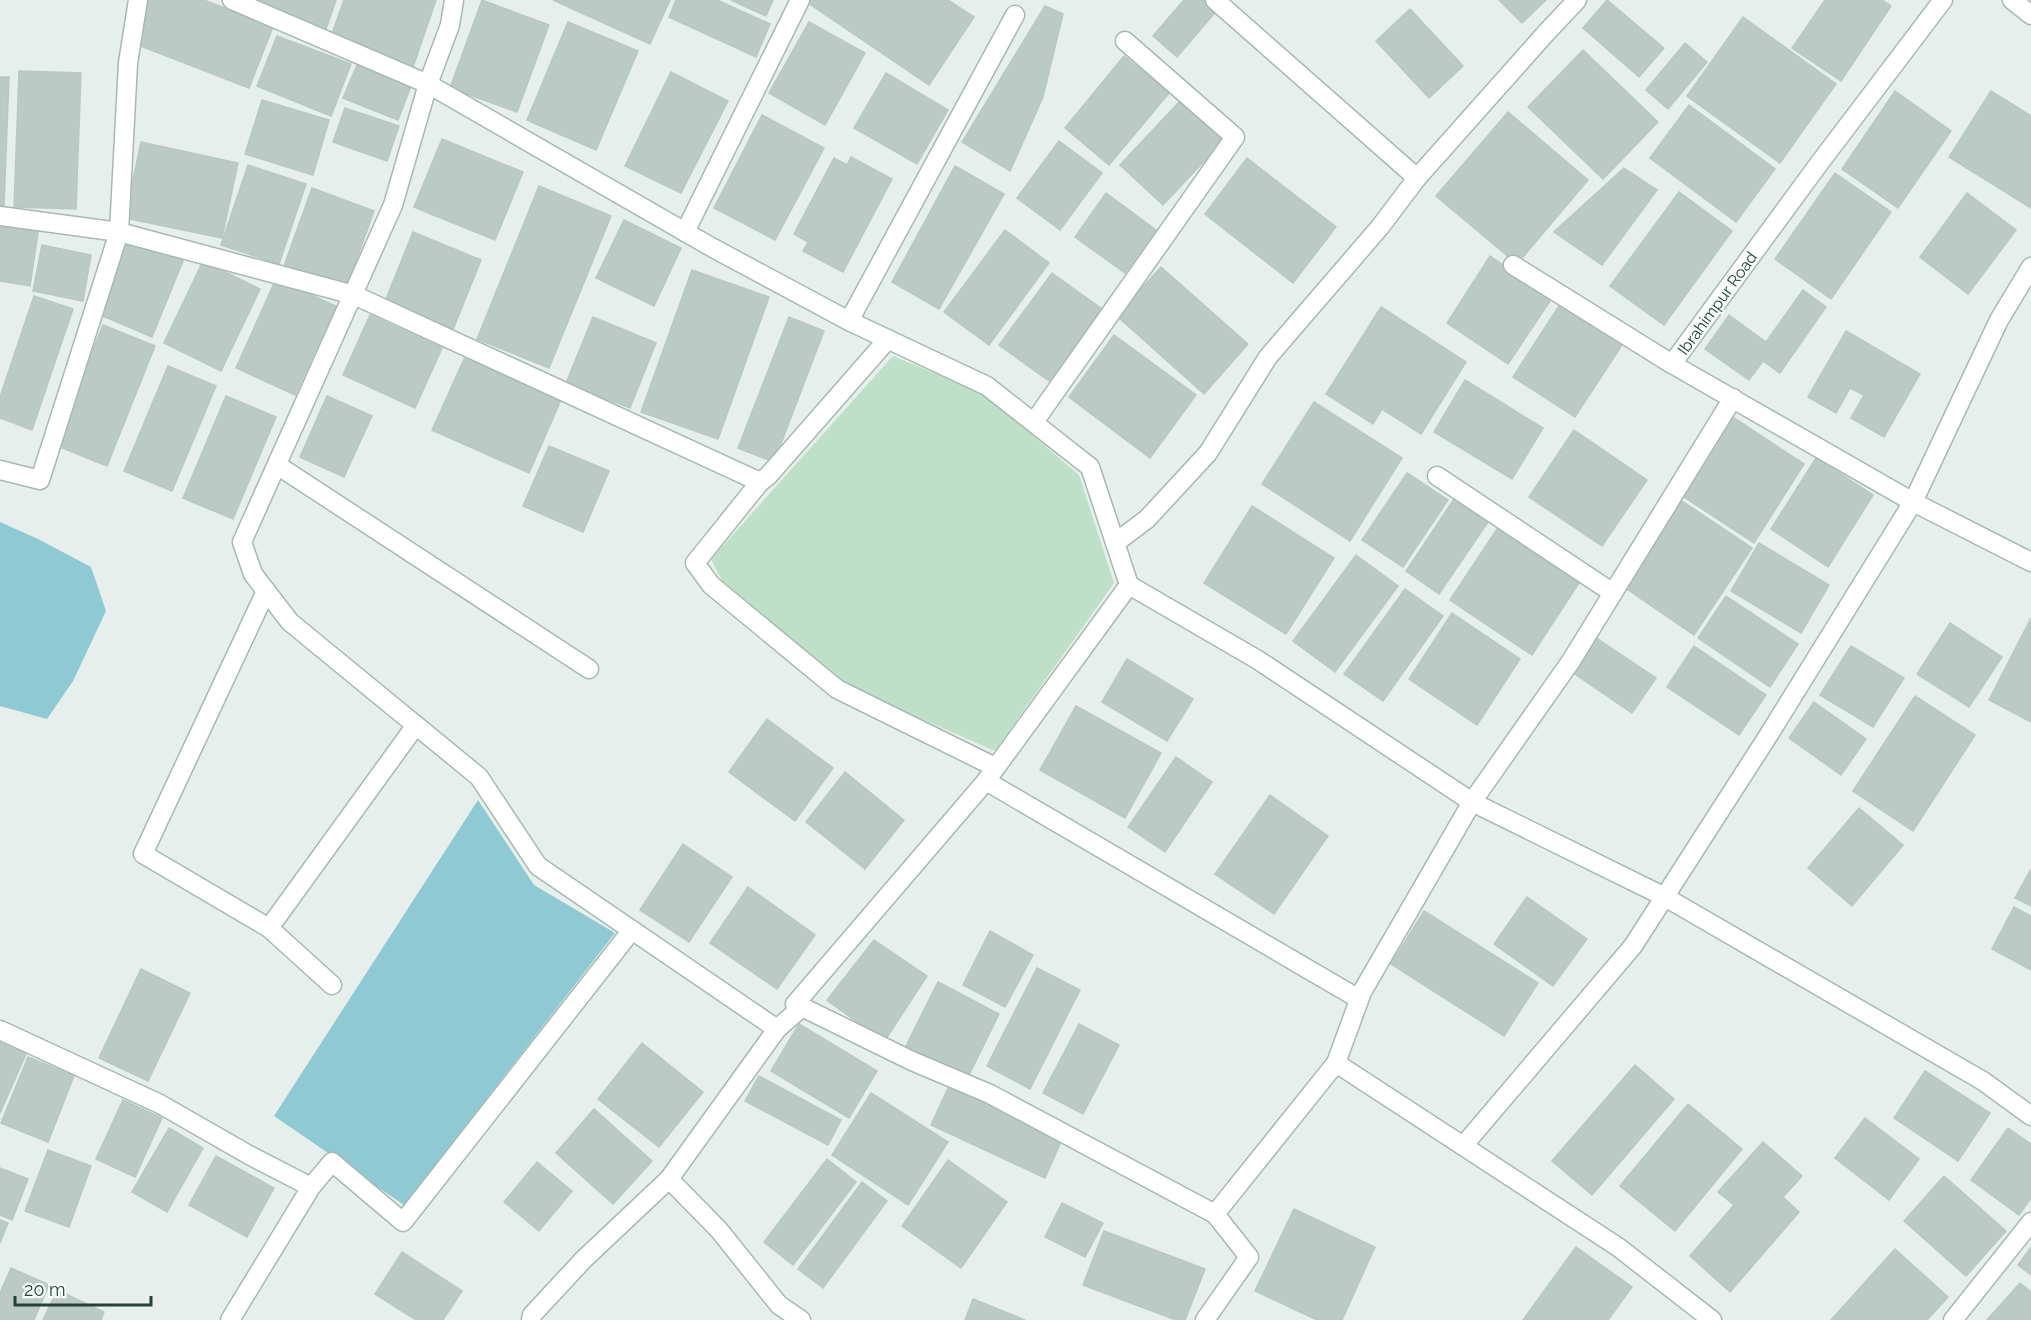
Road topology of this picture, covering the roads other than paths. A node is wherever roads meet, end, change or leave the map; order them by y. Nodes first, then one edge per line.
1 (138, 0) edge
2 (232, 0) edge
3 (454, 0) edge
4 (800, 0) edge
5 (1215, 0) edge
6 (1577, 0) edge
7 (1943, 0) edge
8 (2012, 0) edge
9 (1015, 15) dead end
10 (2031, 15) edge
11 (1125, 41) dead end
12 (428, 84) junction
13 (1417, 178) junction
14 (0, 216) edge
15 (119, 232) junction
16 (685, 232) junction
17 (1513, 265) dead end
18 (2031, 267) edge
19 (354, 295) junction
20 (849, 321) junction
21 (888, 339) junction
22 (1672, 364) junction
23 (1733, 398) junction
24 (1034, 422) junction
25 (277, 465) junction
26 (0, 470) edge
27 (1437, 476) dead end
28 (760, 482) junction
29 (1913, 502) junction
30 (1115, 543) junction
31 (2031, 562) edge
32 (1129, 585) junction
33 (266, 591) junction
34 (1613, 593) junction
35 (589, 669) dead end
36 (416, 725) junction
37 (990, 774) junction
38 (1472, 802) junction
39 (1665, 897) junction
40 (269, 928) junction
41 (632, 930) junction
42 (332, 985) dead end
43 (1359, 999) junction
44 (802, 1007) junction
45 (777, 1029) junction
46 (0, 1030) edge
47 (1336, 1063) junction
48 (2031, 1116) edge
49 (1463, 1146) junction
50 (669, 1179) junction
51 (311, 1187) junction
52 (1215, 1214) junction
53 (2031, 1222) edge
54 (230, 1320) edge
55 (531, 1320) edge
56 (801, 1320) edge
57 (1205, 1320) edge
58 (1712, 1320) edge
59 (1953, 1320) edge

1 - 15 street
2 - 12 street
3 - 12 street
4 - 16 street
5 - 13 street
6 - 13 street
7 - 22 street, Ibrahimpur Road
8 - 10 street
9 - 20 street
11 - 24 street
12 - 16 street
12 - 19 street
13 - 30 street
14 - 15 street
15 - 19 street
15 - 26 street
16 - 20 street
17 - 22 street
18 - 29 street
19 - 25 street
19 - 28 street
20 - 21 street
21 - 24 street
21 - 28 street
22 - 23 street, Ibrahimpur Road
23 - 29 street, Ibrahimpur Road
23 - 34 street
24 - 30 street
25 - 33 street
25 - 35 street
27 - 34 street
28 - 37 street
29 - 31 street, Ibrahimpur Road
29 - 39 street
30 - 32 street
32 - 37 street
32 - 38 street
33 - 36 street
33 - 40 street
34 - 38 street
36 - 40 street
36 - 41 street
37 - 43 street
37 - 44 street
38 - 39 street
38 - 43 street
39 - 48 street
39 - 49 street
40 - 42 street
41 - 45 street
41 - 51 street
43 - 47 street
44 - 45 street
44 - 52 street
45 - 50 street
46 - 51 street
47 - 49 street
47 - 52 street
49 - 58 street
50 - 55 street
50 - 56 street
51 - 54 street
52 - 57 street
53 - 59 street

